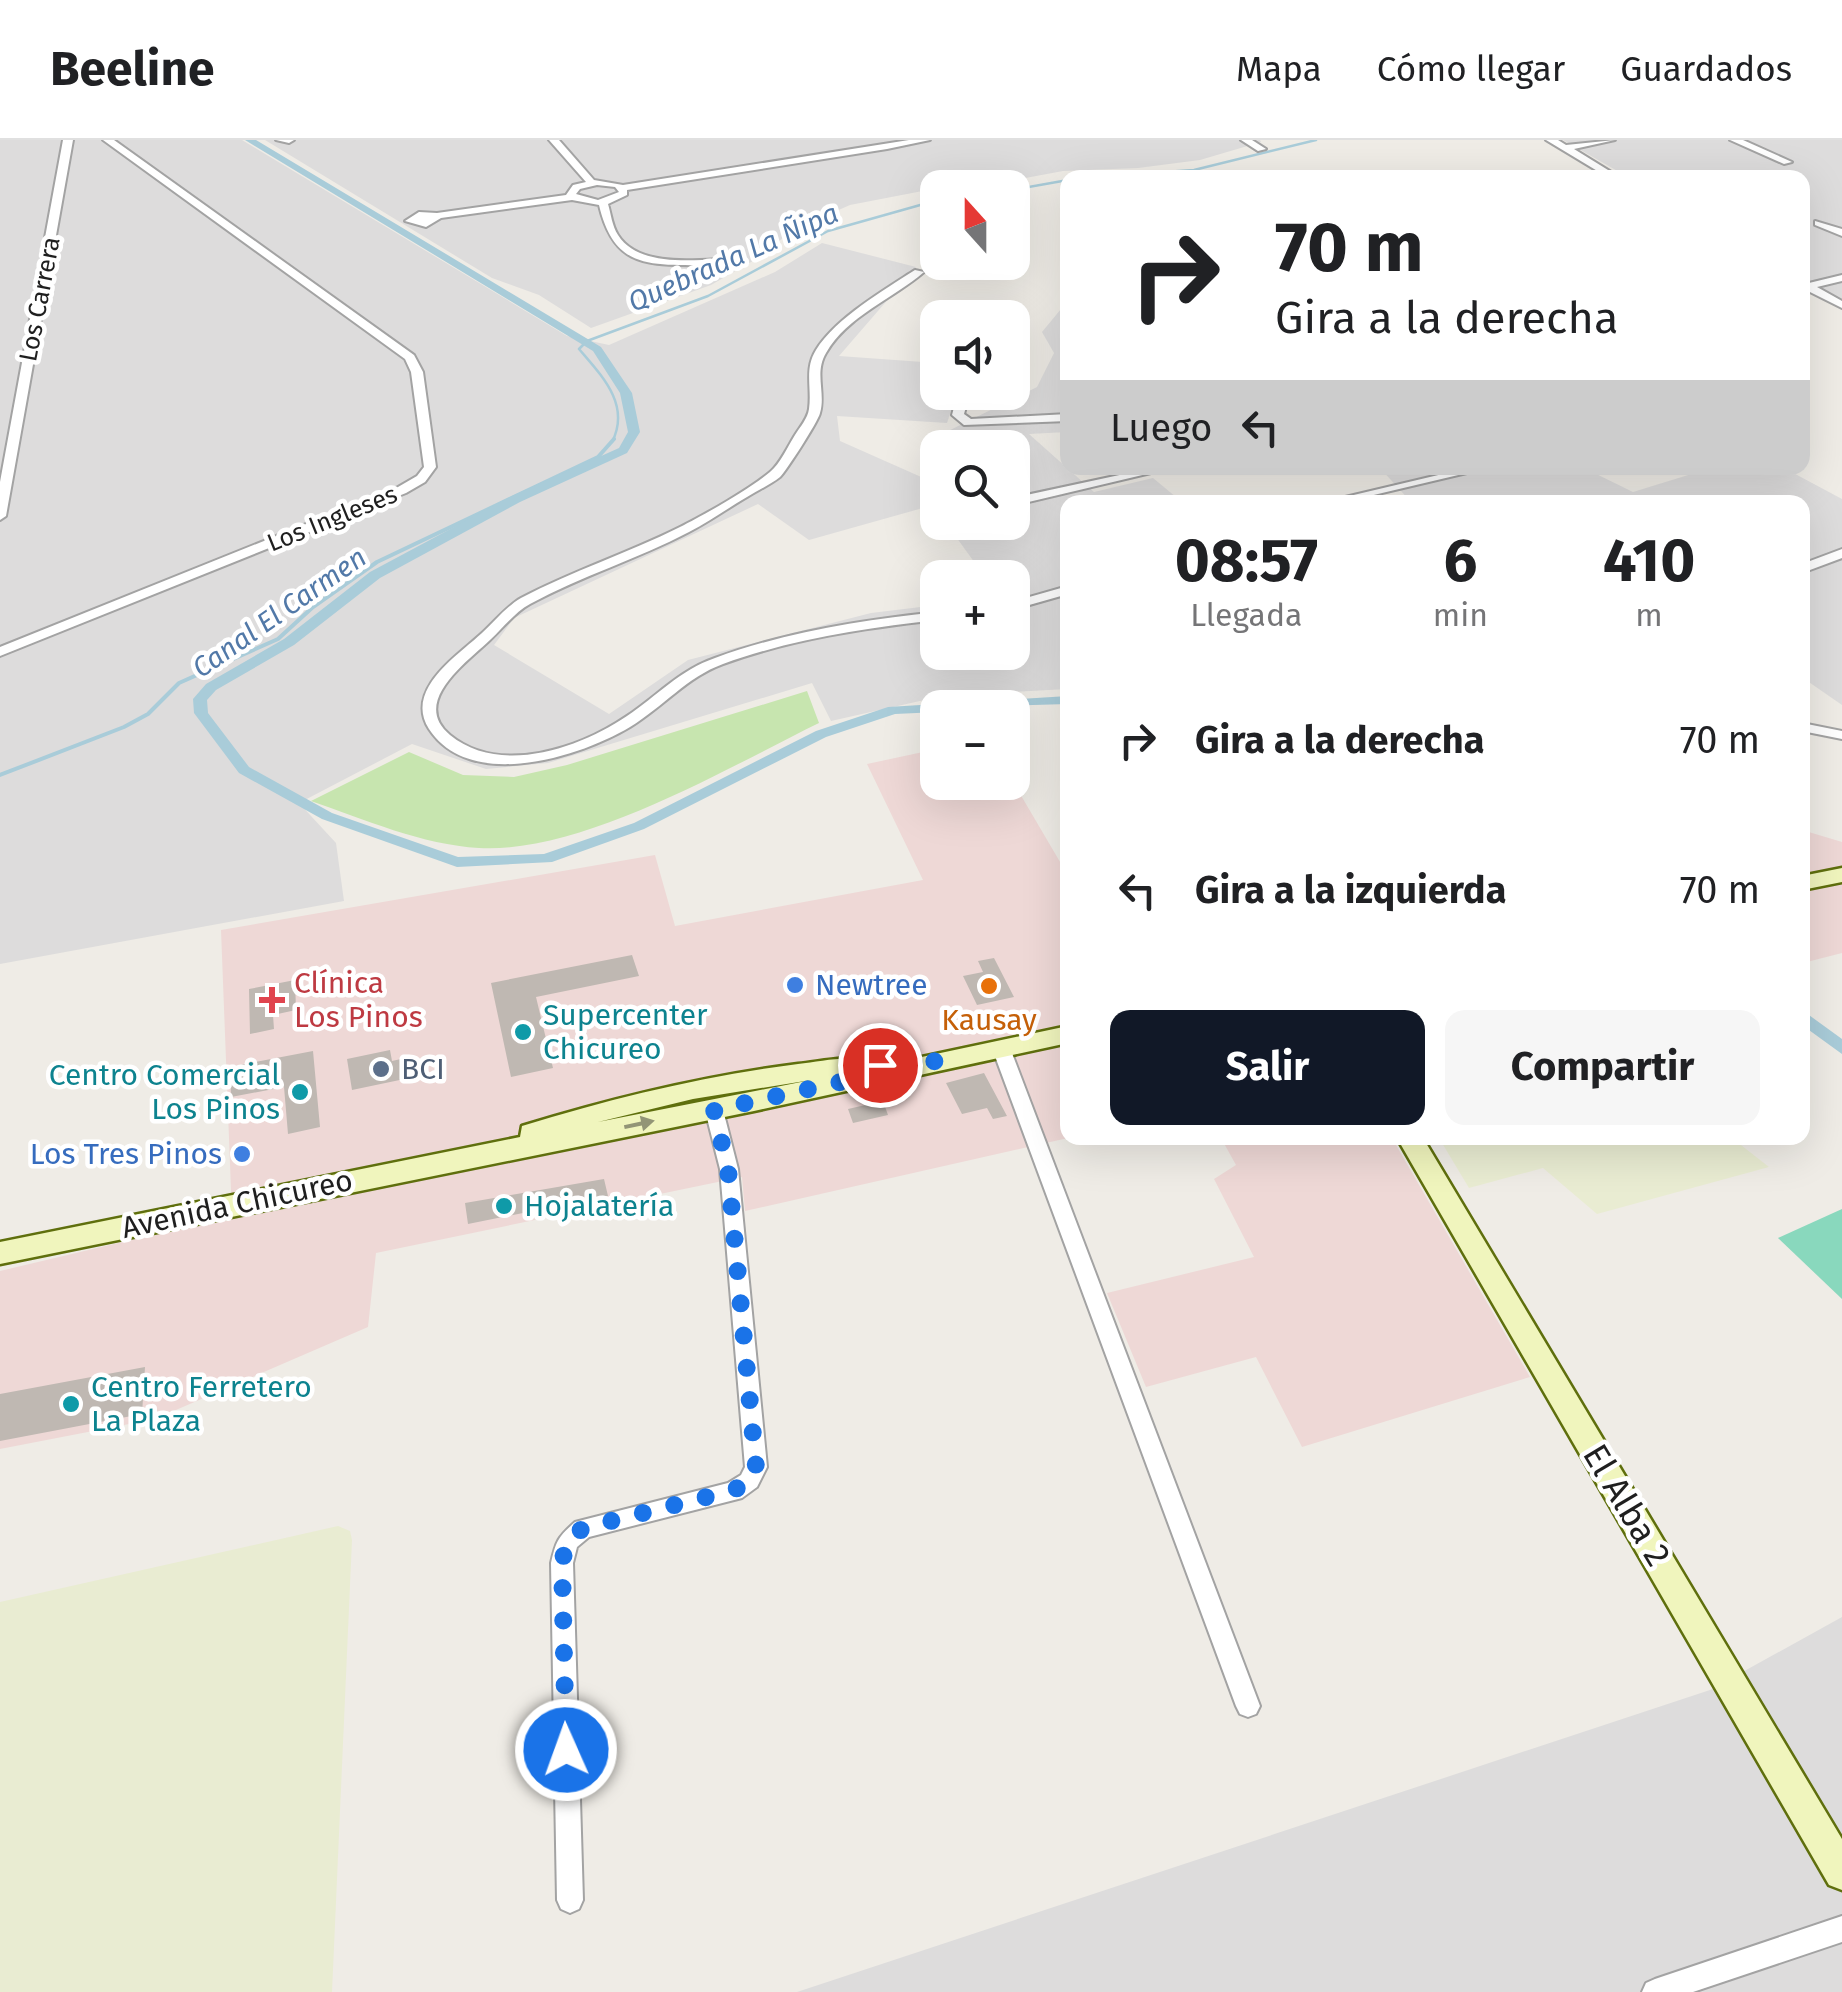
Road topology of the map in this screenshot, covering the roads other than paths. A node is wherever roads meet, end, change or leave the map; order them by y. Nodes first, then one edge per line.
1 (68, 140) edge
2 (108, 140) edge
3 (281, 140) edge
4 (290, 140) edge
5 (925, 140) edge
6 (1246, 140) edge
7 (1551, 140) edge
8 (1735, 140) edge
9 (1608, 141) edge
10 (560, 142) edge
11 (1262, 149) dead end
12 (1569, 150) junction
13 (1787, 162) dead end
14 (1603, 170) edge
15 (591, 182) junction
16 (624, 188) junction
17 (572, 197) junction
18 (604, 202) junction
19 (436, 216) dead end
20 (1818, 223) dead end
21 (1842, 233) edge
22 (717, 262) dead end
23 (919, 272) dead end
24 (1842, 278) edge
25 (1810, 283) edge
26 (1810, 287) edge
27 (1842, 306) edge
28 (959, 410) edge
29 (1060, 417) edge
30 (1134, 475) edge
31 (1451, 475) edge
32 (1361, 495) edge
33 (1030, 498) edge
34 (0, 516) edge
35 (1842, 554) edge
36 (1810, 566) edge
37 (1060, 592) edge
38 (1030, 601) edge
39 (920, 618) edge
40 (0, 652) edge
41 (1810, 728) edge
42 (1842, 735) edge
43 (1842, 875) edge
44 (1810, 881) edge
45 (1060, 1036) edge
46 (1001, 1048) junction
47 (940, 1060) junction
48 (714, 1110) junction
49 (1414, 1145) edge
50 (475, 1154) junction
51 (0, 1252) edge
52 (1248, 1706) dead end
53 (1842, 1872) edge
54 (570, 1900) dead end
55 (1842, 1929) edge
56 (1656, 1992) edge

1 - 34 street, Los Carrera
2 - 40 street, Los Ingleses
3 - 4 street
5 - 16 street
6 - 11 street
7 - 12 street
8 - 13 street
9 - 12 street
10 - 15 street
12 - 14 street
15 - 16 street
15 - 17 street
16 - 18 street
17 - 18 street
17 - 19 street
18 - 22 street
20 - 21 street
23 - 39 street
24 - 25 street
26 - 27 street
28 - 29 street
30 - 33 street
31 - 32 street
35 - 36 street
37 - 38 street
41 - 42 street
43 - 44 main road
45 - 46 main road, Avenida Chicureo
46 - 47 main road, Avenida Chicureo
46 - 52 street
47 - 48 main road, Avenida Chicureo
47 - 50 main road, Avenida Chicureo
50 -> 48 main road, Avenida Chicureo
48 - 54 street
49 - 53 main road, El Alba 2
50 - 51 main road, Avenida Chicureo
55 - 56 street

